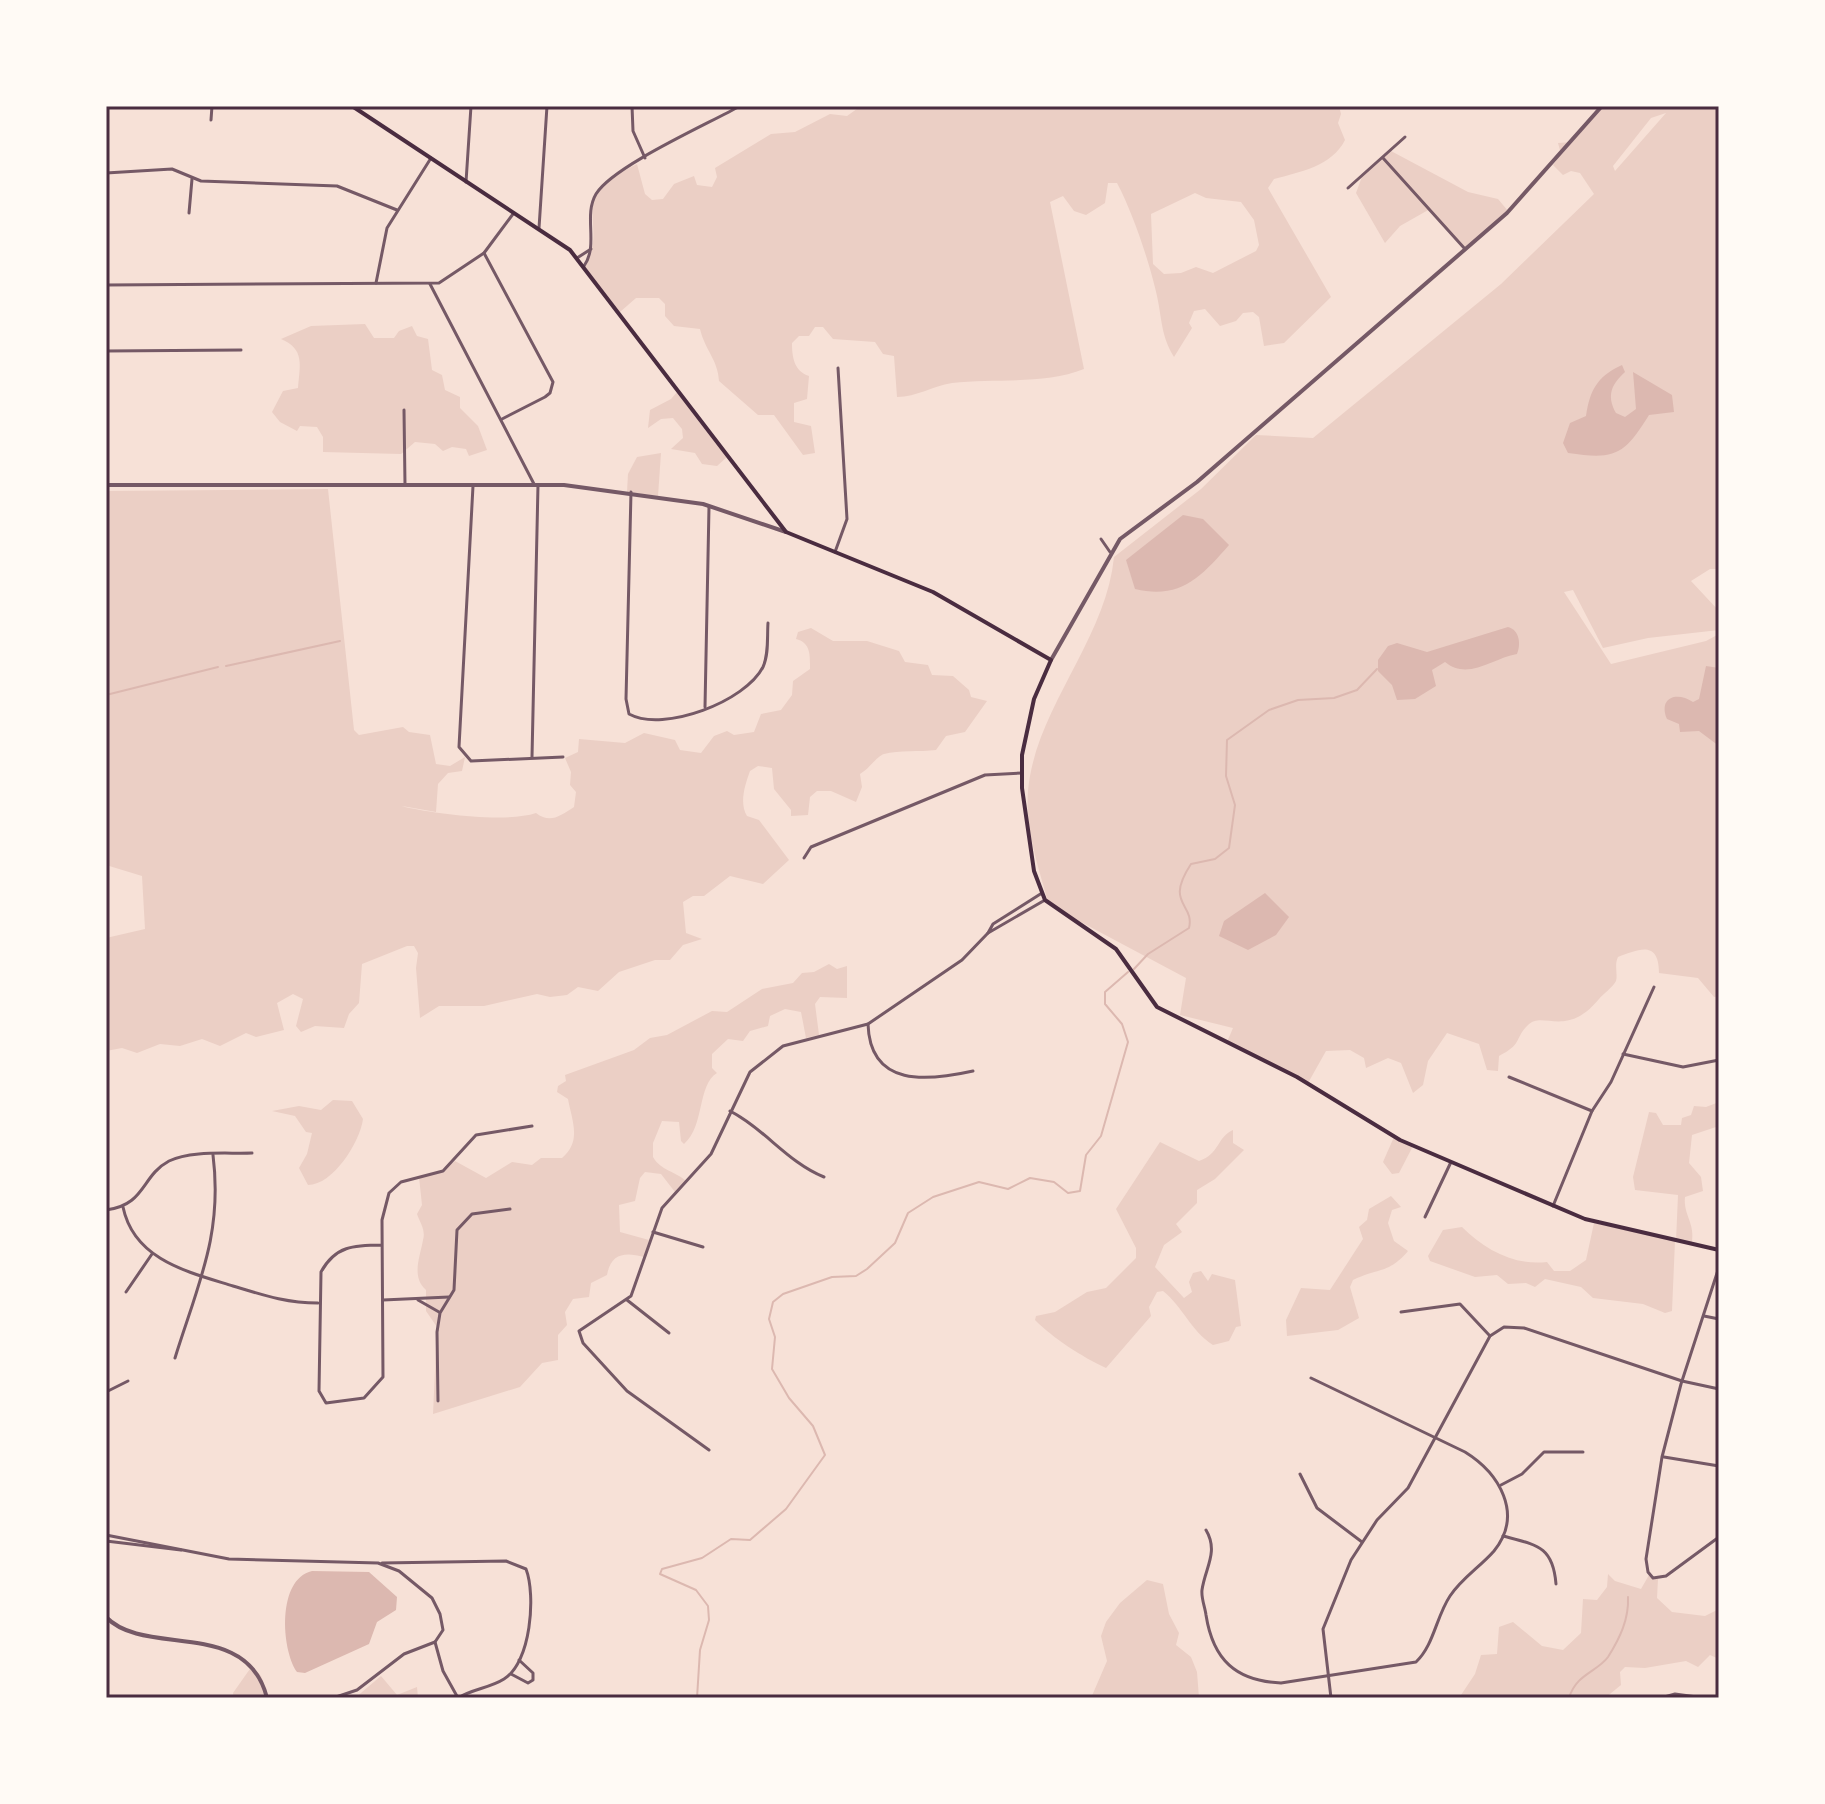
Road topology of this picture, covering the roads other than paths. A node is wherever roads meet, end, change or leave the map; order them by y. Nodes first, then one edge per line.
1 (212, 106) edge
2 (352, 106) edge
3 (471, 106) edge
4 (547, 106) edge
5 (632, 106) edge
6 (740, 106) edge
7 (1602, 106) edge
8 (211, 120) dead end
9 (1405, 137) dead end
10 (431, 158) junction
11 (645, 158) junction
12 (1383, 158) junction
13 (106, 173) edge
14 (192, 179) junction
15 (466, 182) junction
16 (1348, 188) dead end
17 (397, 210) junction
18 (189, 213) dead end
19 (514, 213) junction
20 (539, 228) junction
21 (591, 249) junction
22 (1465, 249) junction
23 (484, 253) junction
24 (576, 258) junction
25 (583, 266) junction
26 (376, 283) junction
27 (430, 284) junction
28 (106, 285) edge
29 (241, 350) dead end
30 (106, 351) edge
31 (838, 368) dead end
32 (404, 410) dead end
33 (501, 419) junction
34 (106, 485) edge
35 (405, 485) junction
36 (473, 485) junction
37 (536, 485) junction
38 (631, 492) junction
39 (709, 506) junction
40 (786, 532) junction
41 (1101, 539) dead end
42 (835, 552) junction
43 (1110, 552) junction
44 (768, 623) dead end
45 (1051, 660) junction
46 (705, 707) junction
47 (532, 757) junction
48 (563, 757) dead end
49 (1022, 773) junction
50 (804, 858) dead end
51 (1042, 893) junction
52 (1045, 900) junction
53 (988, 933) junction
54 (1654, 987) dead end
55 (868, 1024) junction
56 (1623, 1054) junction
57 (1719, 1060) edge
58 (973, 1071) dead end
59 (1509, 1077) dead end
60 (730, 1111) junction
61 (1592, 1111) junction
62 (532, 1126) dead end
63 (252, 1153) dead end
64 (213, 1155) junction
65 (1451, 1162) junction
66 (824, 1177) dead end
67 (1553, 1206) junction
68 (123, 1207) junction
69 (510, 1209) dead end
70 (106, 1210) edge
71 (1425, 1217) dead end
72 (653, 1232) junction
73 (382, 1245) junction
74 (703, 1247) dead end
75 (1719, 1250) edge
76 (152, 1254) junction
77 (1719, 1267) edge
78 (200, 1276) junction
79 (126, 1292) dead end
80 (449, 1297) junction
81 (383, 1300) junction
82 (418, 1300) junction
83 (627, 1300) junction
84 (318, 1303) junction
85 (1401, 1312) dead end
86 (440, 1313) junction
87 (1704, 1316) junction
88 (1719, 1319) edge
89 (669, 1333) dead end
90 (1490, 1336) junction
91 (175, 1358) dead end
92 (1311, 1378) dead end
93 (128, 1381) dead end
94 (1682, 1381) junction
95 (1719, 1389) edge
96 (106, 1392) edge
97 (438, 1401) dead end
98 (1433, 1437) junction
99 (709, 1450) dead end
100 (1583, 1452) dead end
101 (1662, 1457) junction
102 (1719, 1466) edge
103 (1300, 1474) dead end
104 (1501, 1485) junction
105 (1206, 1530) dead end
106 (106, 1535) edge
107 (1503, 1536) junction
108 (1719, 1537) edge
109 (106, 1541) edge
110 (1362, 1542) junction
111 (182, 1550) junction
112 (378, 1563) junction
113 (1556, 1584) dead end
114 (106, 1617) edge
115 (435, 1642) junction
116 (519, 1660) junction
117 (511, 1674) junction
118 (1328, 1677) junction
119 (267, 1698) edge
120 (333, 1698) edge
121 (458, 1698) edge
122 (1331, 1698) edge
123 (1661, 1698) edge
124 (1704, 1698) edge

1 - 8 street
2 - 10 main road
3 - 15 street
4 - 20 street
5 - 11 street
6 - 11 street
7 - 22 street
9 - 12 street
10 - 15 main road
10 - 17 street
11 - 21 street
12 - 16 street
12 - 22 street
13 - 14 street
14 - 17 street
14 - 18 street
15 - 19 main road
17 - 26 street
19 - 20 main road
19 - 23 street
20 - 24 main road
21 - 24 street
21 - 25 street
22 - 43 street
23 - 27 street
23 - 33 street
24 - 25 main road
25 - 40 main road
26 - 27 street
26 - 28 street
27 - 33 street
29 - 30 street
31 - 42 street
32 - 35 street
33 - 37 street
34 - 35 street
35 - 36 street
36 - 37 street
36 - 47 street
37 - 38 street
37 - 47 street
38 - 39 street
38 - 46 street
39 - 40 street
39 - 46 street
40 - 42 main road
41 - 43 street
42 - 45 main road
43 - 45 street
44 - 46 street
45 - 49 main road
47 - 48 street
49 - 50 street
49 - 51 main road
51 - 52 main road
51 - 53 street
52 - 53 street
52 - 65 main road
53 - 55 street
54 - 56 street
55 - 58 street
55 - 60 street
56 - 57 street
56 - 61 street
59 - 61 street
60 - 66 street
60 - 72 street
61 - 67 street
62 - 73 street
63 - 64 street
64 - 68 street
64 - 78 street
65 - 67 main road
65 - 71 street
67 - 75 main road
68 - 70 street
68 - 76 street
69 - 80 street
72 - 74 street
72 - 83 street
73 - 81 street
73 - 84 street
76 - 78 street
76 - 79 street
77 - 87 street
78 - 84 street
78 - 91 street
80 - 82 street
80 - 86 street
81 - 82 street
81 - 84 street
82 - 86 street
83 - 89 street
83 - 99 street
85 - 90 street
86 - 97 street
87 - 88 street
87 - 94 street
90 - 94 street
90 - 98 street
92 - 98 street
93 - 96 street
94 - 95 street
94 - 101 street
98 - 104 street
98 - 110 street
100 - 104 street
101 - 102 street
101 - 108 street
103 - 110 street
104 - 107 street
105 - 118 street
106 - 111 street
107 - 113 street
107 - 118 street
109 - 111 street
110 - 118 street
111 - 112 street
112 - 115 street
112 - 116 street
114 - 119 street
115 - 120 street
115 - 121 street
116 - 117 street
116 - 117 street
117 - 121 street
118 - 122 street
123 - 124 street

